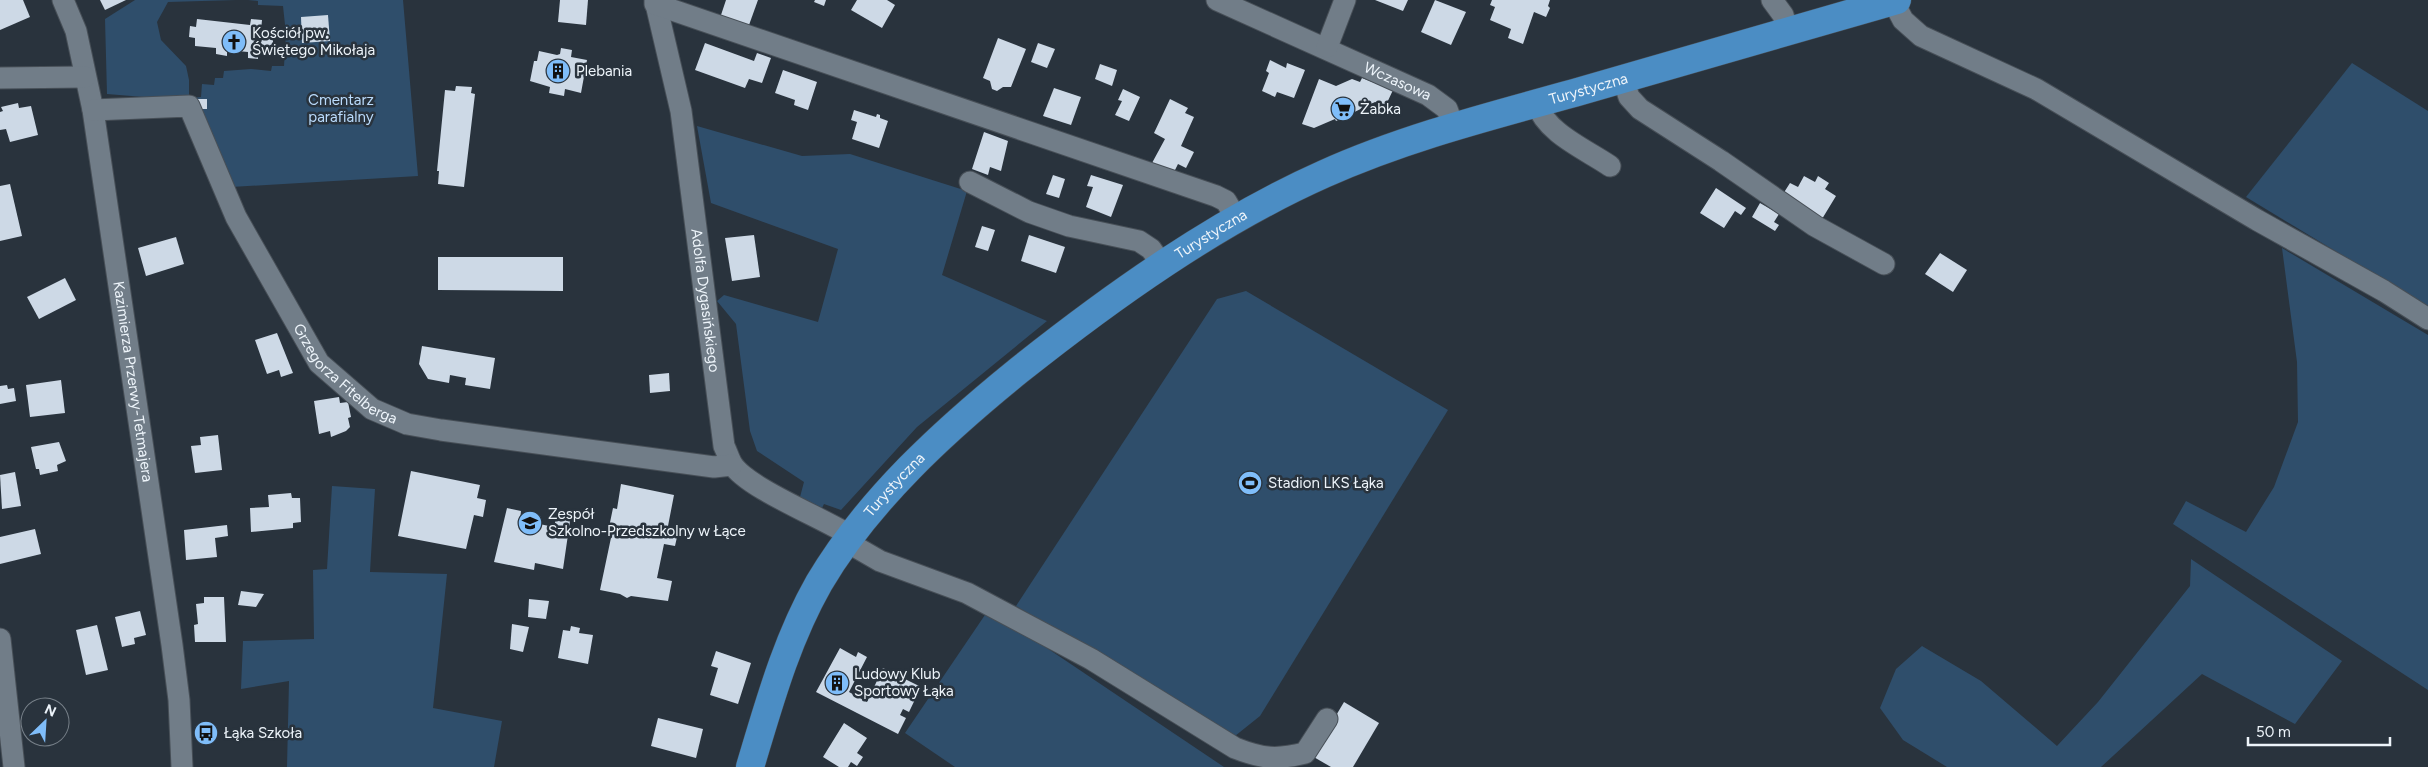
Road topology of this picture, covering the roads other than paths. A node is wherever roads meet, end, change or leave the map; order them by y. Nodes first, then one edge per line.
1 (63, 0) edge
2 (1217, 0) edge
3 (1345, 0) edge
4 (1772, 0) edge
5 (1895, 1) edge
6 (655, 2) edge
7 (1788, 32) junction
8 (1327, 47) junction
9 (0, 78) edge
10 (85, 78) junction
11 (1623, 79) junction
12 (1537, 104) junction
13 (93, 110) junction
14 (1454, 128) junction
15 (1610, 166) dead end
16 (970, 182) dead end
17 (1237, 220) junction
18 (1884, 264) dead end
19 (1163, 266) junction
20 (2428, 318) edge
21 (732, 465) junction
22 (849, 539) junction
23 (0, 639) edge
24 (1327, 719) dead end
25 (14, 767) edge
26 (182, 767) edge
27 (750, 767) edge

1 - 10 street, Kazimierza Przerwy-Tetmajera
2 - 8 street, Wczasowa
3 - 8 street
4 - 7 street
5 - 7 main road, Turystyczna
5 - 20 street
6 - 17 street
6 - 21 street, Adolfa Dygasińskiego
7 - 11 main road, Turystyczna
8 - 14 street, Wczasowa
9 - 10 street
10 - 13 street, Kazimierza Przerwy-Tetmajera
11 - 12 main road, Turystyczna
11 - 18 street
12 - 14 main road, Turystyczna
12 - 15 street
13 - 21 street, Grzegorza Fitelberga
13 - 26 street, Kazimierza Przerwy-Tetmajera
14 - 17 main road, Turystyczna
16 - 19 street
17 - 19 main road, Turystyczna
19 - 22 main road, Turystyczna
21 - 22 street, Adolfa Dygasińskiego
22 - 24 street, Adolfa Dygasińskiego
22 - 27 main road, Turystyczna
23 - 25 street

